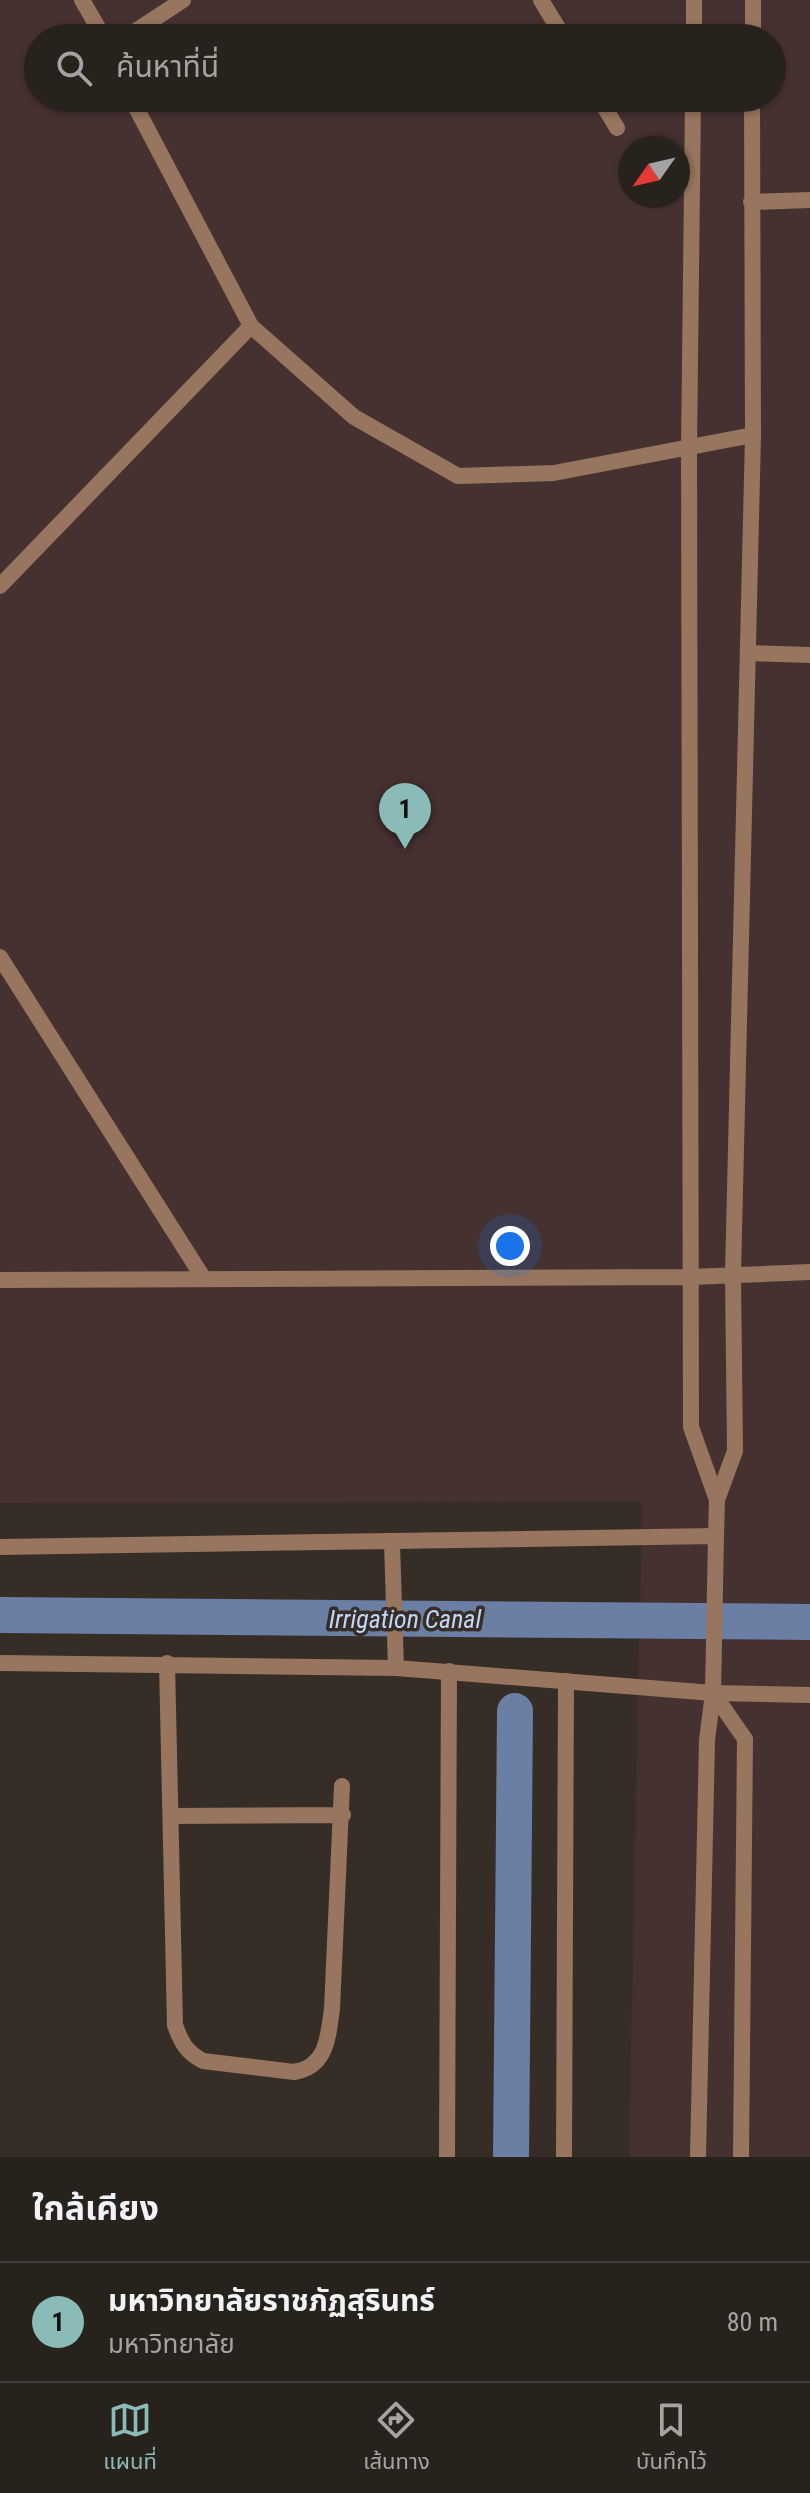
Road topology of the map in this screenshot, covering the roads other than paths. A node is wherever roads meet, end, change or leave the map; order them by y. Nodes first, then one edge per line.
1 (82, 0) edge
2 (183, 0) edge
3 (541, 0) edge
4 (694, 0) edge
5 (753, 0) edge
6 (96, 24) edge
7 (146, 24) edge
8 (556, 24) edge
9 (694, 24) edge
10 (753, 24) edge
11 (138, 112) edge
12 (607, 112) edge
13 (693, 112) edge
14 (752, 112) edge
15 (617, 128) dead end
16 (810, 200) edge
17 (751, 202) junction
18 (251, 326) junction
19 (753, 435) junction
20 (689, 450) junction
21 (0, 586) edge
22 (748, 653) junction
23 (810, 655) edge
24 (0, 957) edge
25 (810, 1272) edge
26 (733, 1274) junction
27 (690, 1277) junction
28 (204, 1279) junction
29 (0, 1280) edge
30 (717, 1500) junction
31 (716, 1536) junction
32 (392, 1543) junction
33 (0, 1547) edge
34 (0, 1663) edge
35 (167, 1663) junction
36 (396, 1668) junction
37 (449, 1671) junction
38 (566, 1681) junction
39 (713, 1693) junction
40 (810, 1695) edge
41 (342, 1786) dead end
42 (343, 1815) junction
43 (171, 1816) junction
44 (447, 2157) edge
45 (564, 2157) edge
46 (698, 2157) edge
47 (741, 2157) edge

1 - 6 street
2 - 7 street
3 - 8 street
4 - 9 street
5 - 10 street
11 - 18 street
12 - 15 street
13 - 20 street
14 - 17 street
16 - 17 street
17 - 19 street
18 - 20 street
18 - 21 street
19 - 20 street
19 - 22 street
20 - 27 street
22 - 23 street
22 - 26 street
24 - 28 street
25 - 26 street
26 - 27 street
26 - 30 street
27 - 28 street
27 - 30 street
28 - 29 street
30 - 31 street
31 - 32 street
31 - 39 street
32 - 33 street
32 - 36 street
34 - 35 street
35 - 36 street
35 - 43 street
36 - 37 street
37 - 38 street
37 - 44 street
38 - 39 street
38 - 45 street
39 - 40 street
39 - 46 street
39 - 47 street
41 - 42 street
42 - 43 street
42 - 43 street

